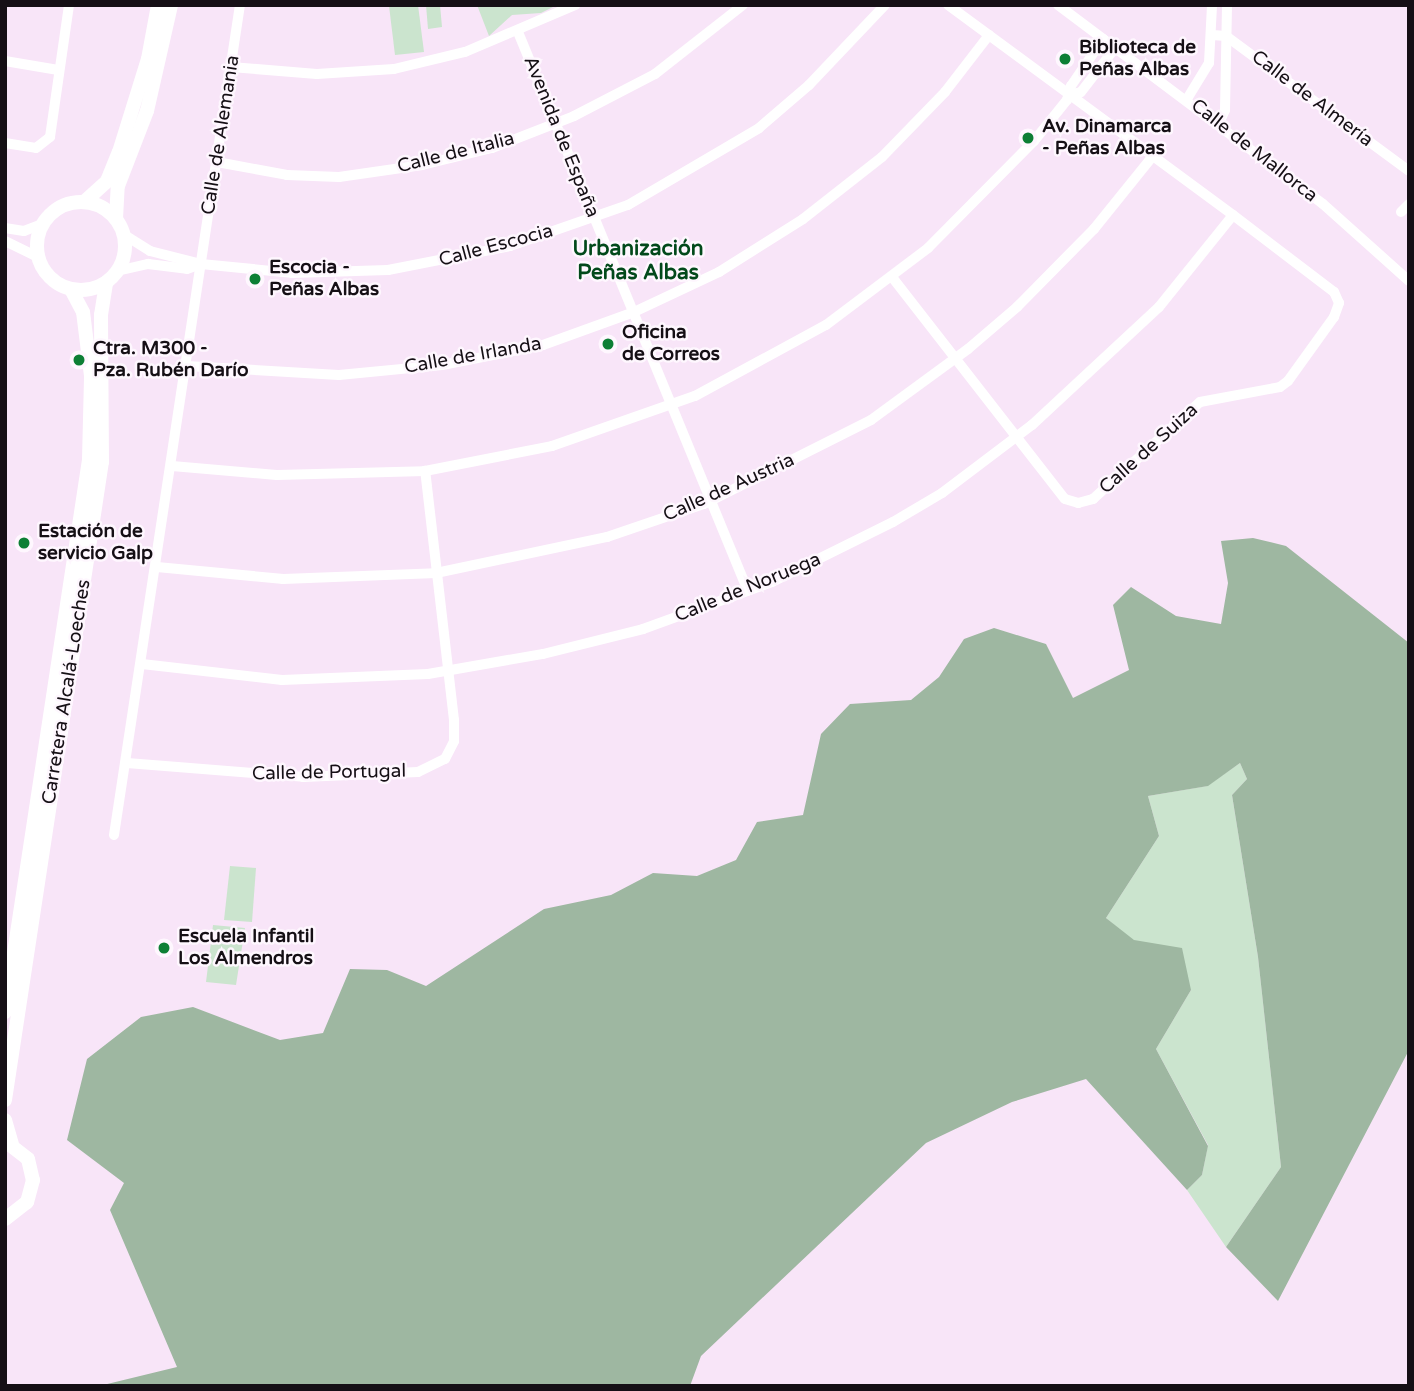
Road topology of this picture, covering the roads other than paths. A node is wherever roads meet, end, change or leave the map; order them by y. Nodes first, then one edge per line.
1 (69, 5) edge
2 (158, 5) edge
3 (171, 5) edge
4 (240, 5) edge
5 (575, 5) edge
6 (743, 5) edge
7 (885, 5) edge
8 (948, 5) edge
9 (1058, 5) edge
10 (1212, 5) edge
11 (1227, 5) edge
12 (518, 32) junction
13 (989, 35) junction
14 (1212, 35) junction
15 (1226, 36) junction
16 (1103, 39) junction
17 (1115, 48) junction
18 (5, 61) edge
19 (231, 67) junction
20 (58, 70) junction
21 (1070, 94) junction
22 (1187, 99) junction
23 (1219, 123) junction
24 (556, 124) junction
25 (5, 143) edge
26 (1152, 157) junction
27 (217, 162) junction
28 (1409, 171) edge
29 (84, 202) junction
30 (1233, 215) junction
31 (594, 218) junction
32 (116, 219) junction
33 (42, 224) junction
34 (5, 228) edge
35 (123, 234) junction
36 (5, 241) edge
37 (38, 257) junction
38 (201, 264) junction
39 (117, 271) junction
40 (892, 277) junction
41 (1409, 281) edge
42 (106, 282) junction
43 (71, 289) junction
44 (634, 312) junction
45 (955, 358) junction
46 (187, 366) junction
47 (673, 405) junction
48 (1016, 437) junction
49 (172, 466) junction
50 (425, 471) junction
51 (712, 500) junction
52 (157, 567) junction
53 (436, 573) junction
54 (748, 591) junction
55 (142, 664) junction
56 (449, 670) junction
57 (127, 763) junction
58 (114, 835) dead end
59 (5, 1012) edge
60 (5, 1100) edge
61 (5, 1119) edge
62 (9, 1142) edge
63 (7, 1222) edge

1 - 20 street
2 - 29 main road
3 - 32 main road
4 - 19 street, Calle de Alemania
5 - 12 street
6 - 24 street, Calle de Italia
7 - 31 street, Calle Escocia
8 - 13 street
9 - 16 street, Calle de Mallorca
10 - 14 street
11 - 15 street
12 - 19 street
12 - 24 street, Avenida de España
13 - 21 street
13 - 44 street, Calle de Irlanda
14 - 15 street
14 - 22 street
15 - 23 street
15 - 28 street, Calle de Almería
16 - 17 street, Calle de Mallorca
16 - 21 street
17 - 21 street
17 - 22 street, Calle de Mallorca
18 - 20 street
19 - 27 street, Calle de Alemania
20 - 25 street
21 - 26 street, Calle de Suiza
21 - 40 street
22 - 23 street, Calle de Mallorca
23 - 41 street, Calle de Mallorca
24 - 27 street, Calle de Italia
24 - 31 street, Avenida de España
26 - 30 street, Calle de Suiza
26 - 45 street, Calle de Austria
27 - 38 street, Calle de Alemania
29 - 32 main road
29 - 33 main road
30 - 48 street, Calle de Noruega
30 - 48 street, Calle de Suiza
31 - 38 street, Calle Escocia
31 - 44 street, Avenida de España
32 - 35 main road
33 - 34 street
33 - 37 main road
35 - 38 street, Calle Escocia
35 - 39 main road
36 - 37 street
37 - 43 main road
38 - 39 street, Calle Escocia
38 - 46 street
39 - 42 main road
40 - 45 street, Calle de Suiza
40 - 47 street
42 - 43 main road
42 - 60 main road, Carretera Alcalá-Loeches
43 - 59 main road, Carretera Alcalá-Loeches
44 - 46 street, Calle de Irlanda
44 - 47 street, Avenida de España
45 - 48 street, Calle de Suiza
45 - 51 street, Calle de Austria
46 - 49 street
47 - 50 street
47 - 51 street, Avenida de España
48 - 54 street, Calle de Noruega
49 - 50 street
49 - 52 street
50 - 53 street, Calle de Portugal
51 - 53 street, Calle de Austria
51 - 54 street, Avenida de España
52 - 53 street, Calle de Austria
52 - 55 street
53 - 56 street, Calle de Portugal
54 - 56 street, Calle de Noruega
55 - 56 street, Calle de Noruega
55 - 57 street
56 - 57 street, Calle de Portugal
57 - 58 street
61 - 62 main road
62 - 63 main road

